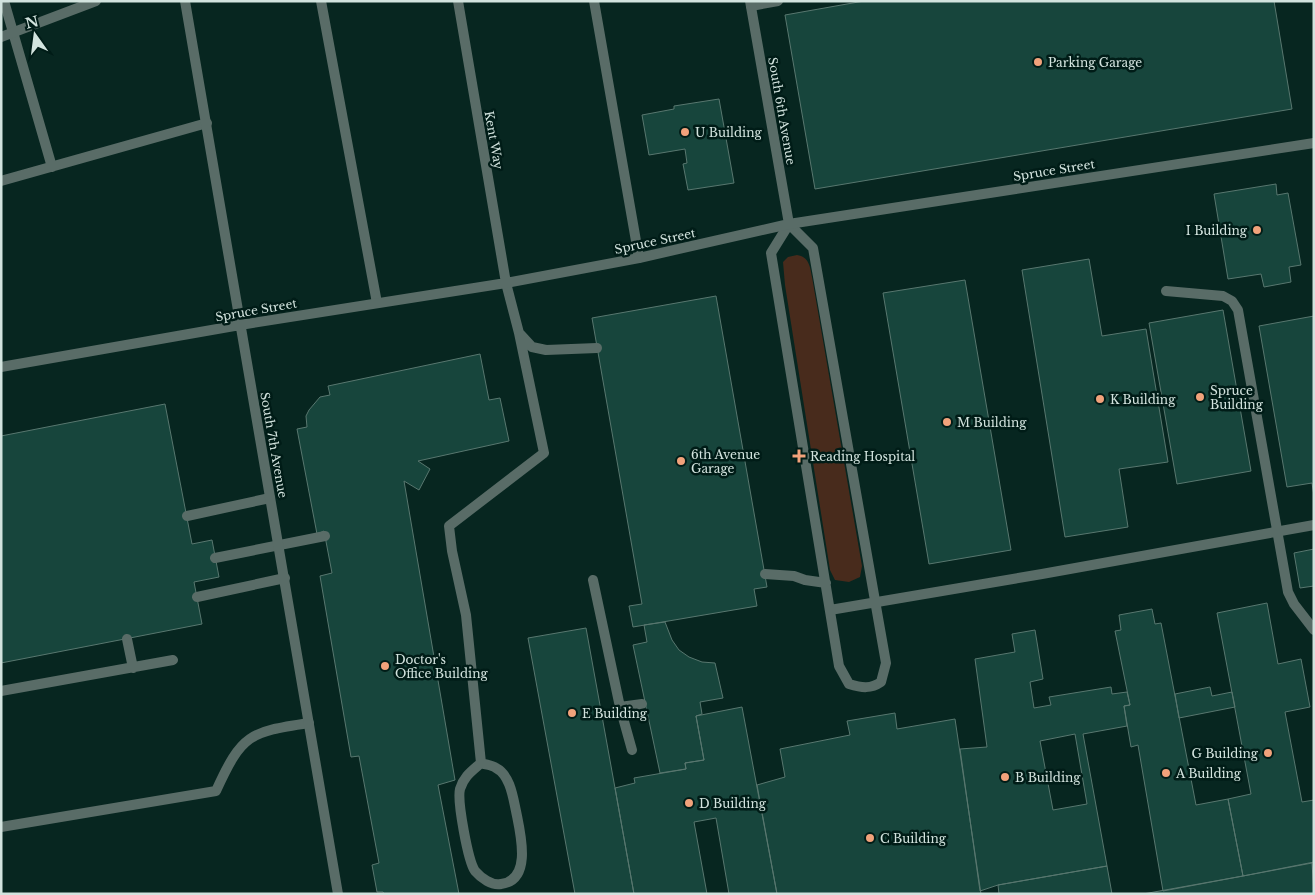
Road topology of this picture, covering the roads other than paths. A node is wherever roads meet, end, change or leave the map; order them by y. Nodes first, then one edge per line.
1 (4, 1) edge
2 (96, 1) edge
3 (185, 1) edge
4 (321, 1) edge
5 (458, 1) edge
6 (594, 1) edge
7 (778, 1) edge
8 (751, 4) edge
9 (13, 33) junction
10 (1, 37) edge
11 (207, 123) junction
12 (1314, 143) edge
13 (52, 167) junction
14 (1, 181) edge
15 (789, 224) junction
16 (639, 258) junction
17 (506, 283) junction
18 (1166, 290) dead end
19 (377, 303) junction
20 (240, 325) junction
21 (519, 333) junction
22 (597, 348) dead end
23 (1, 367) edge
24 (270, 498) junction
25 (186, 516) dead end
26 (1314, 525) edge
27 (1278, 531) junction
28 (325, 536) dead end
29 (216, 558) dead end
30 (765, 574) dead end
31 (285, 578) junction
32 (593, 580) dead end
33 (826, 583) junction
34 (197, 597) dead end
35 (877, 602) junction
36 (830, 610) junction
37 (1314, 630) edge
38 (127, 639) dead end
39 (173, 660) dead end
40 (133, 668) junction
41 (1, 691) edge
42 (642, 704) dead end
43 (620, 707) junction
44 (309, 723) junction
45 (632, 750) dead end
46 (481, 763) junction
47 (1, 827) edge
48 (338, 894) edge

1 - 9 street
2 - 9 street
3 - 11 street, South 7th Avenue
4 - 19 street
5 - 17 street, Kent Way
6 - 16 street
7 - 8 street
8 - 15 street, South 6th Avenue
9 - 10 street
9 - 13 street
11 - 13 street
11 - 20 street, South 7th Avenue
12 - 15 street, Spruce Street
13 - 14 street
15 - 16 street, Spruce Street
15 - 33 street
15 - 35 street
16 - 17 street, Spruce Street
17 - 19 street, Spruce Street
17 - 21 street, Kent Way
18 - 27 street
19 - 20 street, Spruce Street
20 - 23 street, Spruce Street
20 - 24 street, South 7th Avenue
21 - 22 street
21 - 46 street, Kent Way
24 - 25 street
24 - 31 street, South 7th Avenue
26 - 27 street
27 - 35 street
27 - 37 street
28 - 29 street
30 - 33 street
31 - 34 street
31 - 44 street, South 7th Avenue
32 - 43 street
33 - 36 street
35 - 36 street
35 - 36 street
38 - 40 street
39 - 40 street
40 - 41 street
42 - 43 street
43 - 45 street
44 - 47 street
44 - 48 street, South 7th Avenue
46 - 46 street

